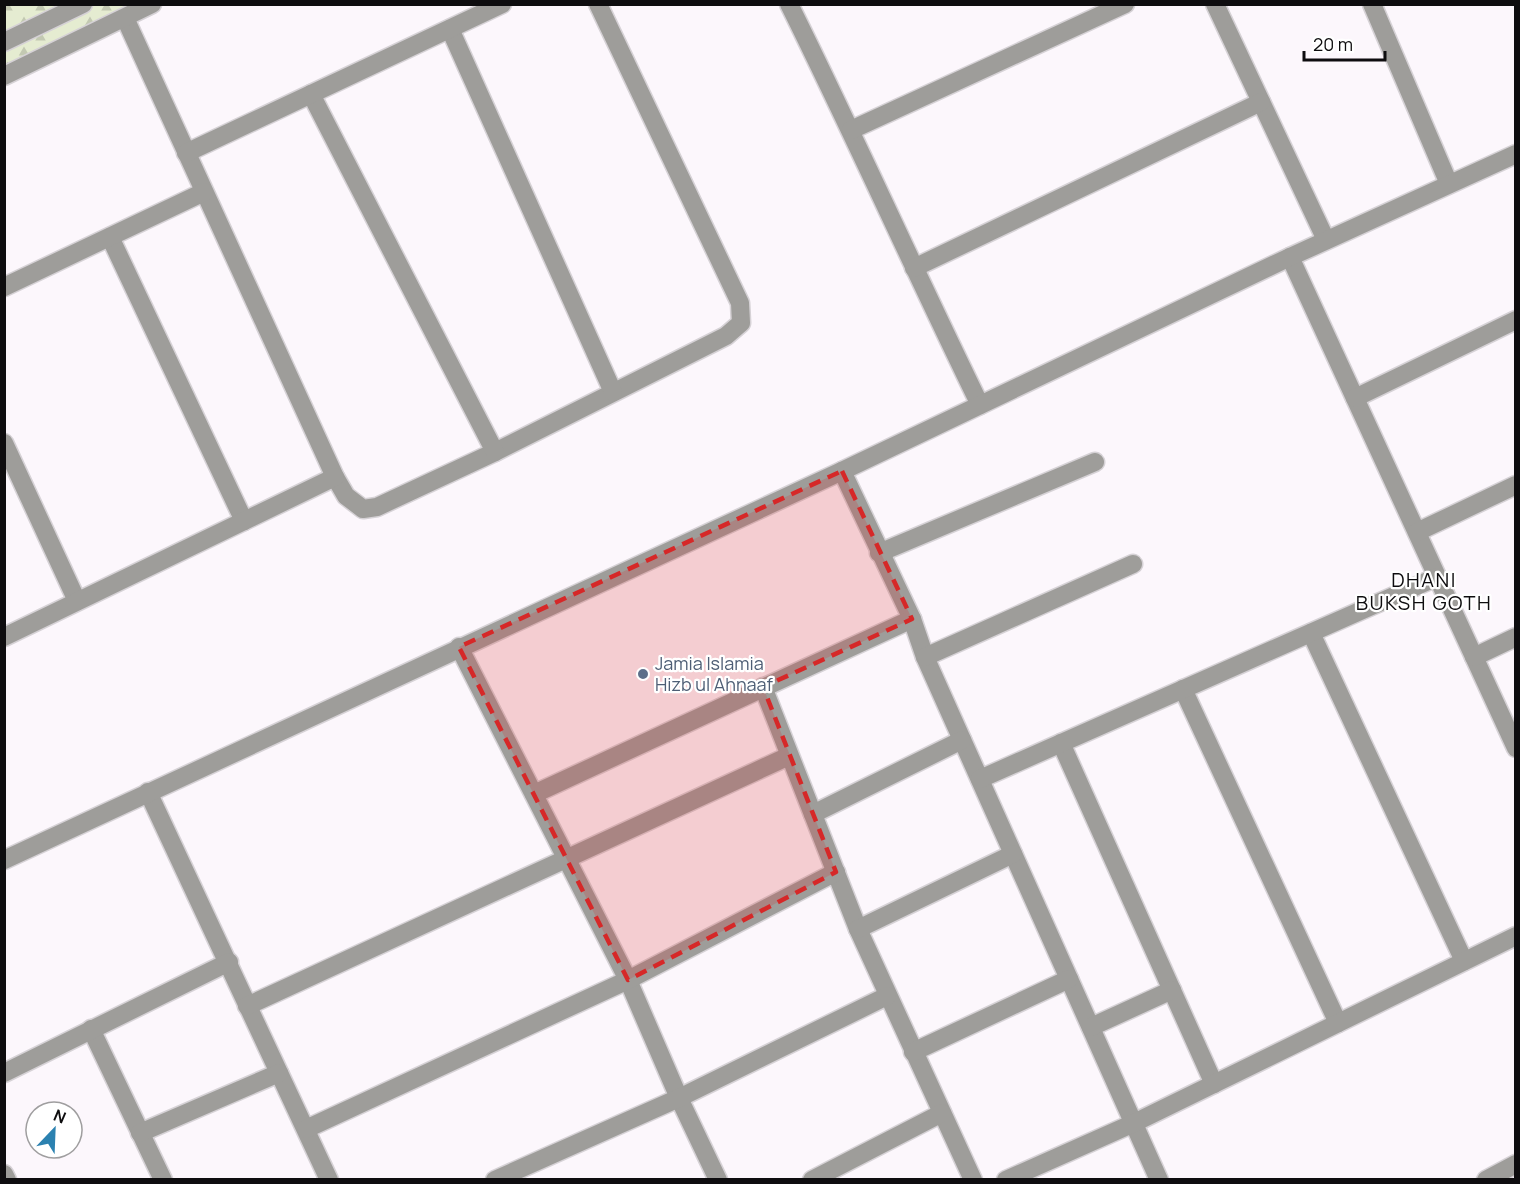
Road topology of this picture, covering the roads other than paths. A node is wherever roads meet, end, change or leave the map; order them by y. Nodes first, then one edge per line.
1 (83, 4) edge
2 (152, 4) edge
3 (502, 4) edge
4 (598, 4) edge
5 (1125, 4) edge
6 (1215, 4) edge
7 (1372, 4) edge
8 (792, 6) edge
9 (125, 18) junction
10 (450, 29) junction
11 (4, 42) edge
12 (4, 76) edge
13 (311, 94) junction
14 (1261, 102) junction
15 (851, 130) junction
16 (186, 153) junction
17 (1515, 154) edge
18 (1449, 184) junction
19 (204, 192) junction
20 (110, 237) junction
21 (1326, 240) junction
22 (1290, 257) junction
23 (914, 268) junction
24 (4, 288) edge
25 (1515, 320) edge
26 (613, 392) junction
27 (1355, 398) junction
28 (980, 405) junction
29 (4, 444) edge
30 (495, 452) junction
31 (1095, 462) dead end
32 (842, 471) junction
33 (335, 477) junction
34 (1515, 485) edge
35 (244, 521) junction
36 (1417, 532) junction
37 (879, 553) junction
38 (1133, 564) dead end
39 (1437, 577) junction
40 (77, 602) junction
41 (912, 619) junction
42 (1311, 633) junction
43 (4, 637) edge
44 (1515, 637) edge
45 (459, 647) junction
46 (925, 657) junction
47 (1474, 657) junction
48 (763, 687) junction
49 (1184, 689) junction
50 (962, 740) junction
51 (1061, 743) junction
52 (1515, 748) edge
53 (789, 756) junction
54 (980, 779) junction
55 (148, 792) junction
56 (534, 794) junction
57 (813, 814) junction
58 (1013, 854) junction
59 (565, 859) junction
60 (4, 860) edge
61 (836, 872) junction
62 (858, 929) junction
63 (1515, 936) edge
64 (1464, 961) junction
65 (229, 962) junction
66 (1069, 979) junction
67 (627, 980) junction
68 (1172, 990) junction
69 (887, 996) junction
70 (248, 1006) junction
71 (1338, 1023) junction
72 (1091, 1027) junction
73 (91, 1029) junction
74 (913, 1052) junction
75 (4, 1073) edge
76 (279, 1073) junction
77 (1214, 1084) junction
78 (679, 1098) junction
79 (942, 1113) junction
80 (1134, 1123) junction
81 (306, 1129) junction
82 (140, 1133) junction
83 (1515, 1164) edge
84 (4, 1174) edge
85 (7, 1179) edge
86 (162, 1179) edge
87 (329, 1179) edge
88 (495, 1179) edge
89 (718, 1179) edge
90 (812, 1179) edge
91 (973, 1179) edge
92 (1006, 1179) edge
93 (1159, 1179) edge
94 (1486, 1179) edge

1 - 11 street
2 - 9 street
3 - 10 street
4 - 26 street
5 - 15 street
6 - 14 street
7 - 18 street
8 - 15 street
9 - 12 street
9 - 16 street
10 - 13 street
10 - 26 street
13 - 16 street
13 - 30 street
14 - 21 street
14 - 23 street
15 - 23 street
16 - 19 street
17 - 18 street
18 - 21 street
19 - 20 street
19 - 33 street
20 - 24 street
20 - 35 street
21 - 22 street
22 - 27 street
22 - 28 street
23 - 28 street
25 - 27 street
26 - 30 street
27 - 36 street
28 - 32 street
29 - 40 street
30 - 33 street
31 - 37 street
32 - 37 street
32 - 45 street
33 - 35 street
34 - 36 street
35 - 40 street
36 - 39 street
37 - 41 street
38 - 46 street
39 - 42 street
39 - 47 street
40 - 43 street
41 - 46 street
41 - 48 street
42 - 49 street
42 - 64 street
44 - 47 street
45 - 55 street
45 - 56 street
46 - 50 street
47 - 52 street
48 - 53 street
48 - 56 street
49 - 51 street
49 - 71 street
50 - 54 street
50 - 57 street
51 - 54 street
51 - 68 street
53 - 57 street
53 - 59 street
54 - 58 street
55 - 60 street
55 - 65 street
56 - 59 street
57 - 61 street
58 - 62 street
58 - 66 street
59 - 67 street
59 - 70 street
61 - 62 street
61 - 67 street
62 - 69 street
63 - 64 street
64 - 71 street
65 - 70 street
65 - 73 street
66 - 72 street
66 - 74 street
67 - 78 street
67 - 81 street
68 - 72 street
68 - 77 street
69 - 74 street
69 - 78 street
70 - 76 street
71 - 77 street
72 - 80 street
73 - 75 street
73 - 82 street
74 - 79 street
76 - 81 street
76 - 82 street
77 - 80 street
78 - 88 street
78 - 89 street
79 - 90 street
79 - 91 street
80 - 92 street
80 - 93 street
81 - 87 street
82 - 86 street
83 - 94 street
84 - 85 street

